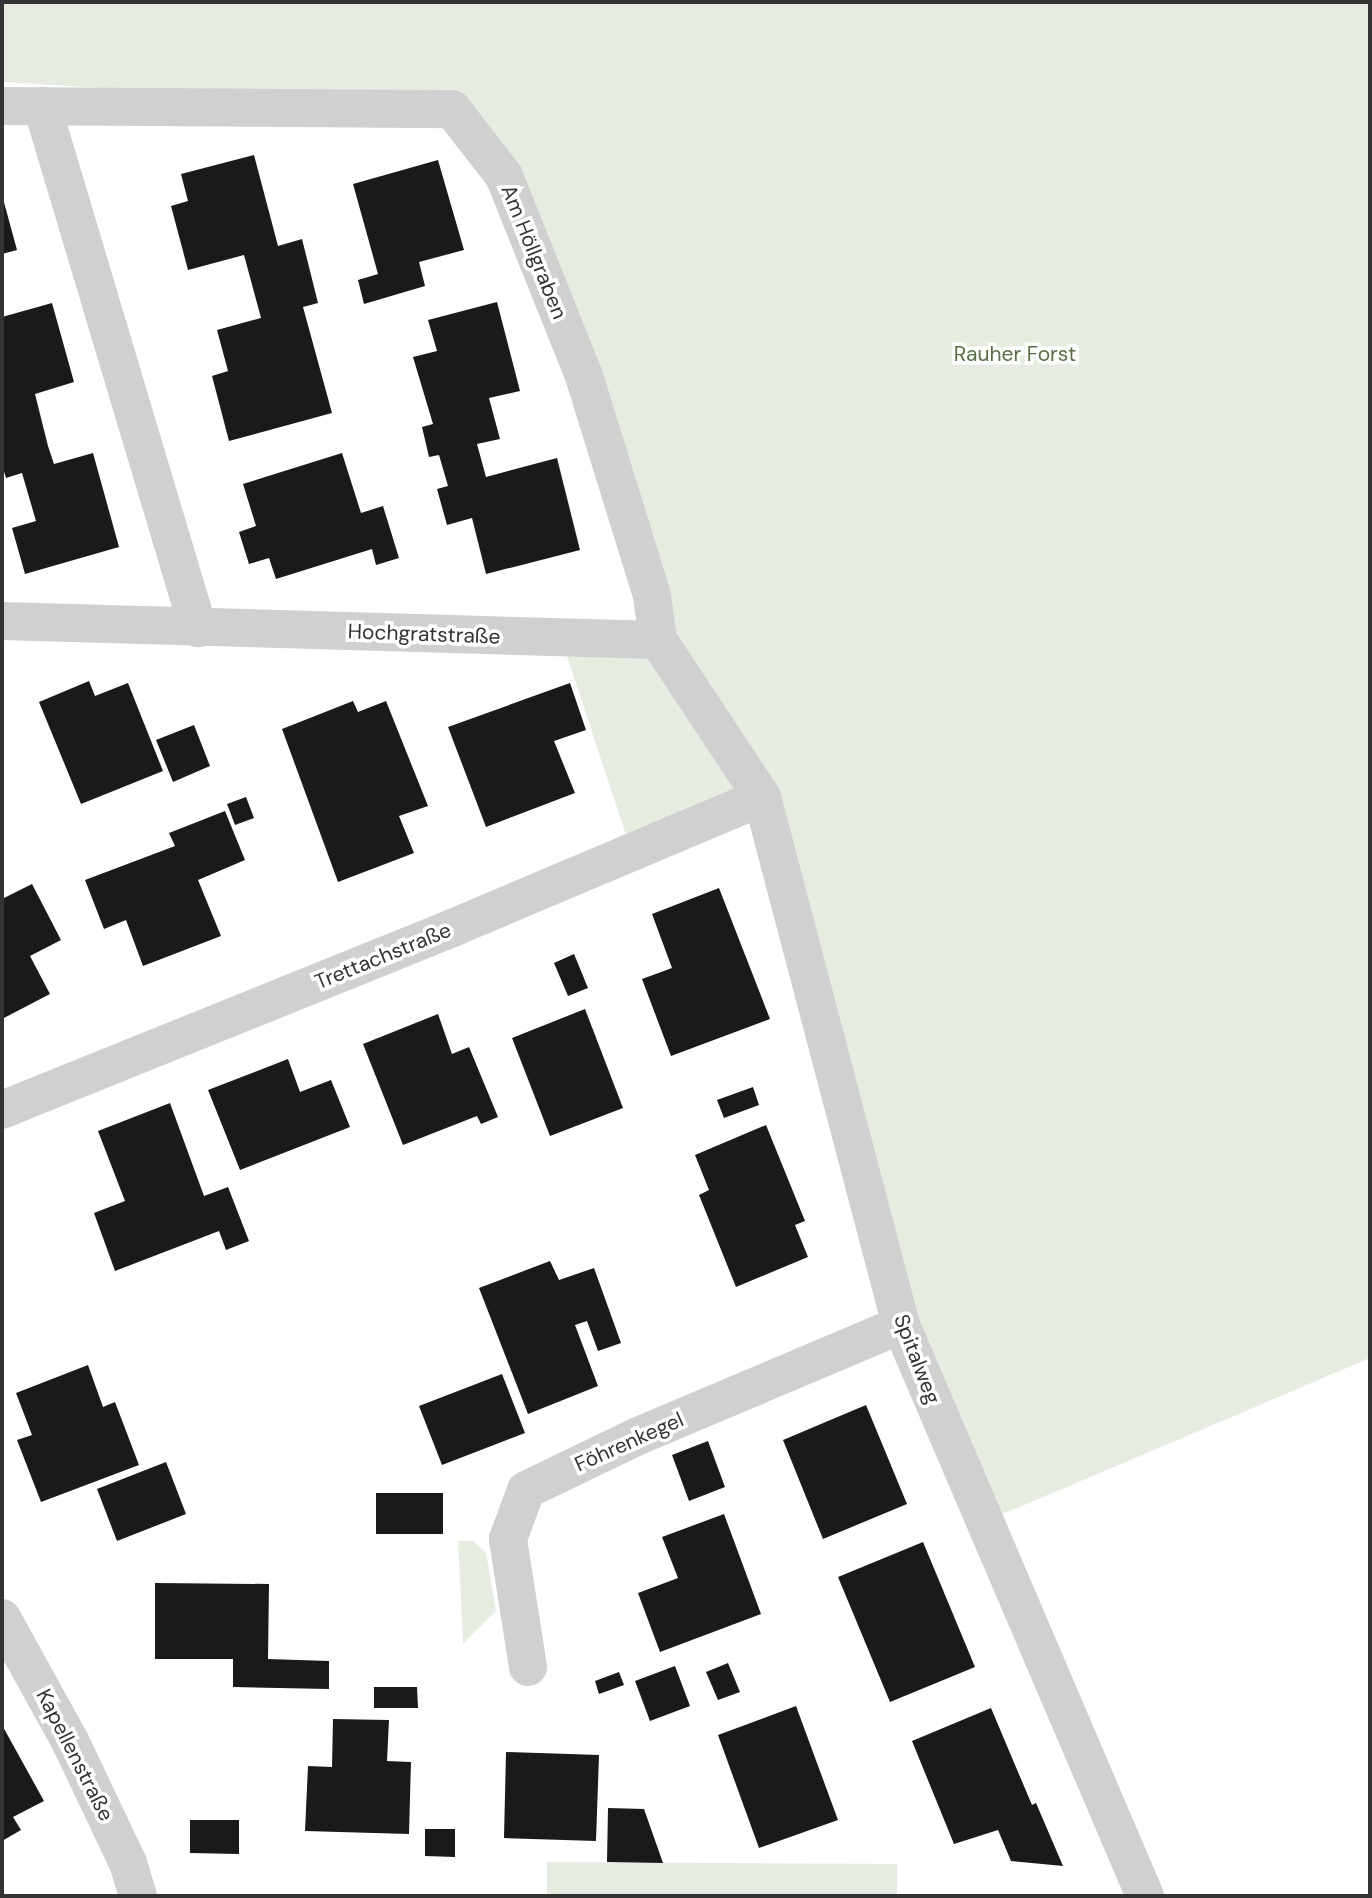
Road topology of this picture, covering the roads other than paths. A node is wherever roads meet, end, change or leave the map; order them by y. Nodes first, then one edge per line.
1 (2, 106) edge
2 (42, 106) junction
3 (2, 621) edge
4 (198, 628) junction
5 (658, 640) junction
6 (762, 797) junction
7 (2, 1110) edge
8 (901, 1325) junction
9 (2, 1618) edge
10 (528, 1667) dead end
11 (138, 1896) edge
12 (1145, 1896) edge

1 - 2 street, Am Höllgraben
2 - 4 street
2 - 5 street, Am Höllgraben
3 - 4 street, Hochgratstraße
4 - 5 street, Hochgratstraße
5 - 6 street
6 - 7 street, Trettachstraße
6 - 8 street, Spitalweg
8 - 10 street, Föhrenkegel
8 - 12 street, Spitalweg
9 - 11 street, Kapellenstraße

